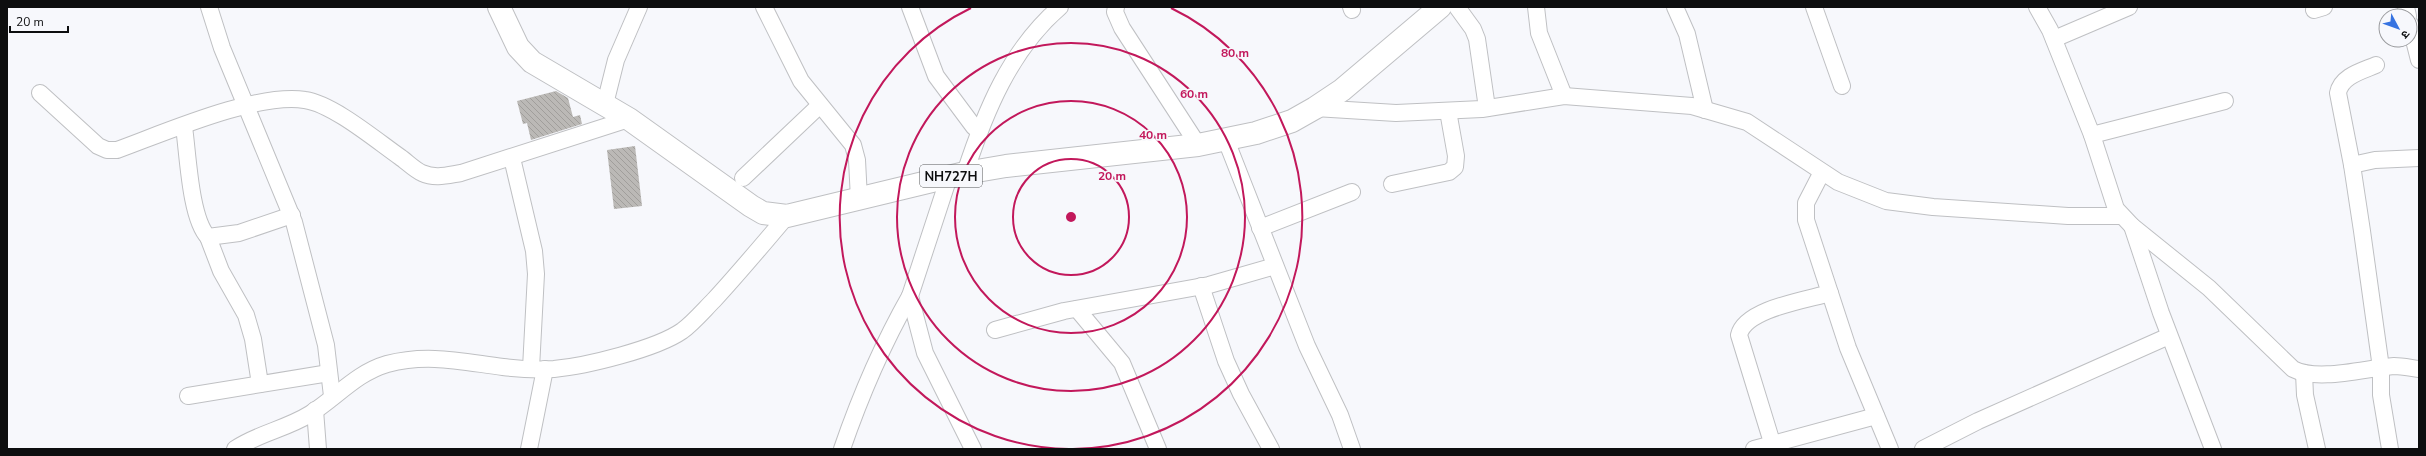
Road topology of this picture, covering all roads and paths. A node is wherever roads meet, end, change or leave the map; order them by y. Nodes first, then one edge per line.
1 (209, 7) edge
2 (499, 7) edge
3 (639, 7) edge
4 (764, 7) edge
5 (910, 7) edge
6 (1060, 7) edge
7 (1116, 7) edge
8 (1440, 7) edge
9 (1457, 7) edge
10 (1536, 7) edge
11 (1675, 7) edge
12 (1814, 7) edge
13 (2037, 7) edge
14 (2129, 7) edge
15 (2054, 39) junction
16 (2416, 48) edge
17 (2419, 60) edge
18 (2376, 65) dead end
19 (1842, 86) dead end
20 (40, 93) dead end
21 (1564, 96) junction
22 (2225, 101) dead end
23 (605, 104) junction
24 (245, 105) junction
25 (820, 105) junction
26 (1315, 108) junction
27 (1487, 108) junction
28 (1706, 110) junction
29 (1448, 111) junction
30 (629, 120) junction
31 (184, 127) junction
32 (980, 130) junction
33 (2092, 135) junction
34 (1226, 140) junction
35 (1198, 145) junction
36 (512, 158) junction
37 (2419, 158) edge
38 (2352, 165) junction
39 (1822, 172) junction
40 (957, 175) junction
41 (743, 178) dead end
42 (1392, 184) dead end
43 (1352, 192) dead end
44 (859, 199) junction
45 (292, 215) junction
46 (787, 216) junction
47 (2127, 221) junction
48 (1260, 228) junction
49 (208, 237) junction
50 (1275, 266) junction
51 (1202, 286) junction
52 (1830, 293) junction
53 (910, 296) junction
54 (1077, 309) junction
55 (995, 330) dead end
56 (2170, 336) junction
57 (538, 368) junction
58 (2381, 368) junction
59 (2419, 369) edge
60 (329, 373) junction
61 (2304, 373) junction
62 (260, 384) junction
63 (188, 396) dead end
64 (332, 396) junction
65 (315, 410) junction
66 (1876, 416) junction
67 (1773, 446) edge
68 (235, 449) edge
69 (318, 449) edge
70 (529, 449) edge
71 (842, 449) edge
72 (973, 449) edge
73 (1158, 449) edge
74 (1271, 449) edge
75 (1352, 449) edge
76 (1754, 449) edge
77 (1890, 449) edge
78 (1923, 449) edge
79 (2213, 449) edge
80 (2317, 449) edge
81 (2390, 449) edge

1 - 24 street
2 - 23 highway, NH727H
3 - 23 street
4 - 25 street
5 - 32 street
6 - 32 street
7 - 35 street
8 - 26 highway, NH727H
9 - 27 street
10 - 21 street
11 - 28 street
12 - 19 street
13 - 15 street
14 - 15 street
15 - 33 street
16 - 17 street
18 - 38 street
20 - 31 street
21 - 27 street
21 - 28 street
22 - 33 street
23 - 30 highway, NH727H
24 - 31 street
24 - 36 street
24 - 45 street
25 - 41 street
25 - 44 street
26 - 29 street
26 - 34 highway, NH727H
27 - 29 street
28 - 39 street
29 - 42 street
30 - 36 street
30 - 46 highway, NH727H
31 - 49 street
32 - 40 street
33 - 47 street
34 - 35 highway, NH727H
34 - 48 street
35 - 40 highway, NH727H
36 - 57 street
37 - 38 street
38 - 58 street
39 - 47 street
39 - 52 street
40 - 44 highway, NH727H
40 - 53 street
43 - 48 street
44 - 46 highway, NH727H
45 - 49 street
45 - 60 street
46 - 57 street
47 - 56 street
47 - 61 street
48 - 50 street
49 - 62 street
50 - 51 street
50 - 75 street
51 - 54 street
51 - 74 street
52 - 66 street
52 - 67 street
53 - 71 street
53 - 72 street
54 - 55 street
54 - 73 street
56 - 78 street
56 - 79 street
57 - 64 street
57 - 70 street
58 - 59 street
58 - 61 street
58 - 81 street
60 - 62 street
60 - 64 street
61 - 80 street
62 - 63 street
64 - 65 street
65 - 68 street
65 - 69 street
66 - 67 street
66 - 77 street
67 - 76 street

